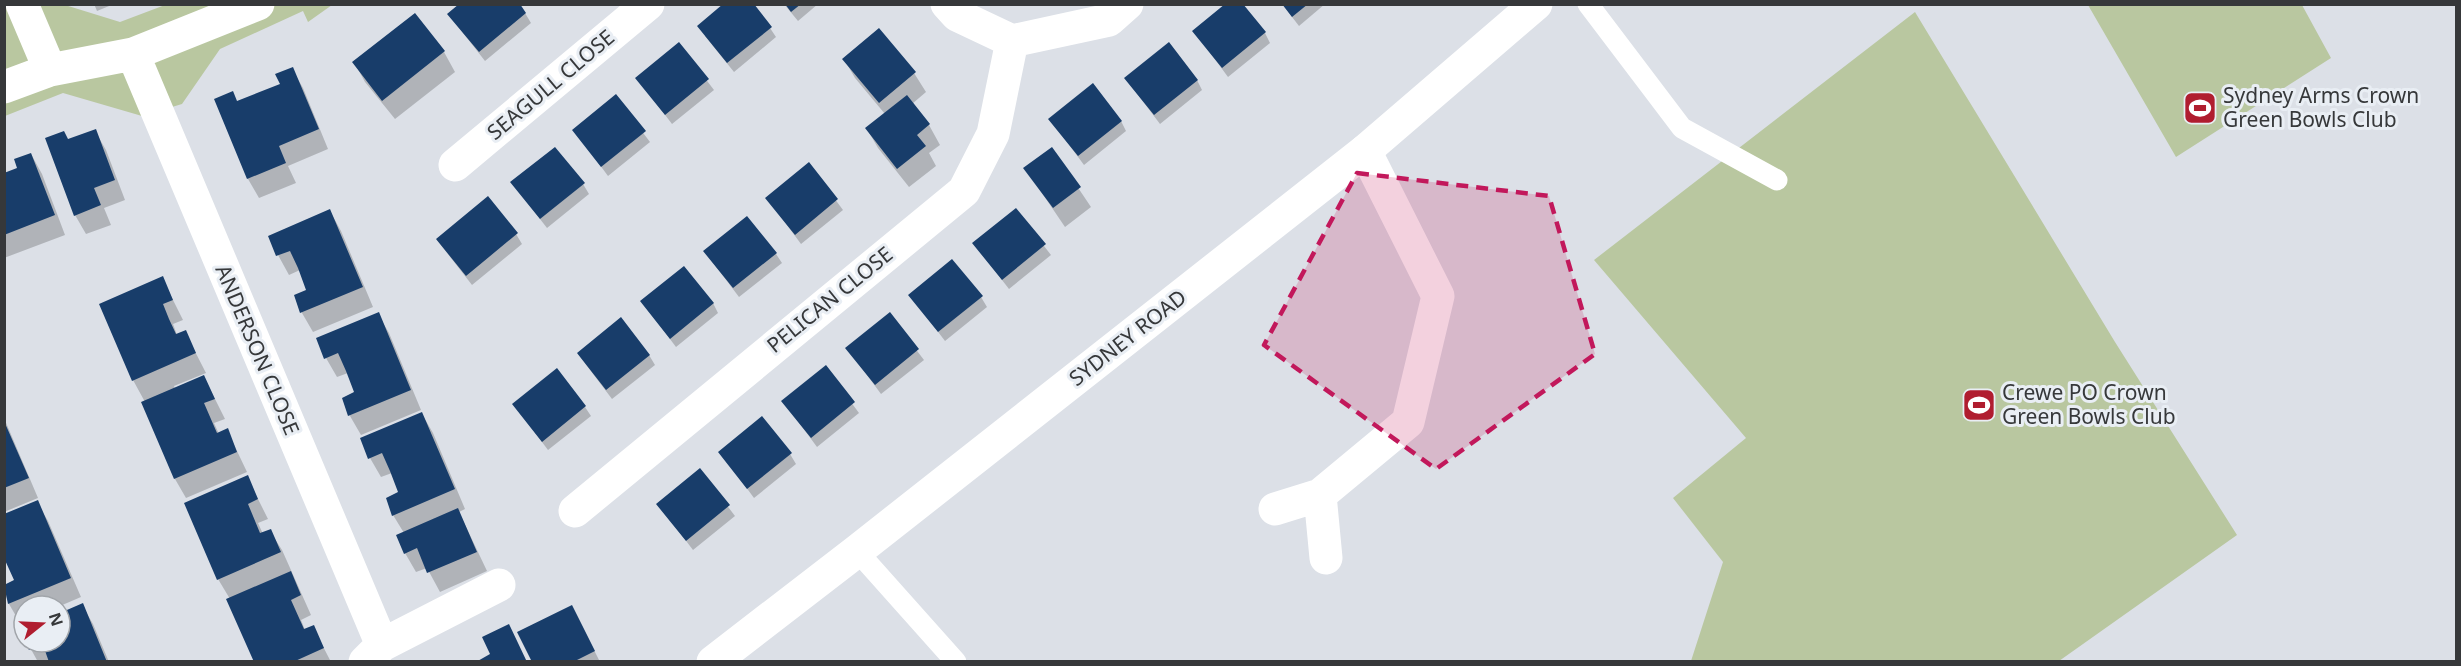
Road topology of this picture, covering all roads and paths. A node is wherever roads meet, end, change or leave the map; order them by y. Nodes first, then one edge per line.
1 (22, 4) edge
2 (258, 4) edge
3 (648, 4) edge
4 (947, 4) edge
5 (1127, 4) edge
6 (1536, 4) edge
7 (1588, 4) edge
8 (1012, 41) junction
9 (133, 54) junction
10 (50, 69) junction
11 (4, 87) edge
12 (1365, 151) junction
13 (455, 165) dead end
14 (1777, 180) dead end
15 (1320, 495) junction
16 (1275, 509) dead end
17 (574, 511) dead end
18 (857, 551) junction
19 (1326, 558) dead end
20 (499, 585) dead end
21 (374, 653) edge
22 (713, 662) edge
23 (956, 662) edge

1 - 10 street
2 - 9 street
3 - 13 street, SEAGULL CLOSE
4 - 8 street
5 - 8 street
6 - 12 street, SYDNEY ROAD
7 - 14 lane
8 - 17 street, PELICAN CLOSE
9 - 10 street
9 - 21 street, ANDERSON CLOSE
10 - 11 street
12 - 15 street
12 - 18 street, SYDNEY ROAD
15 - 16 street
15 - 19 street
18 - 22 street, SYDNEY ROAD
18 - 23 lane
20 - 21 street, ANDERSON CLOSE

